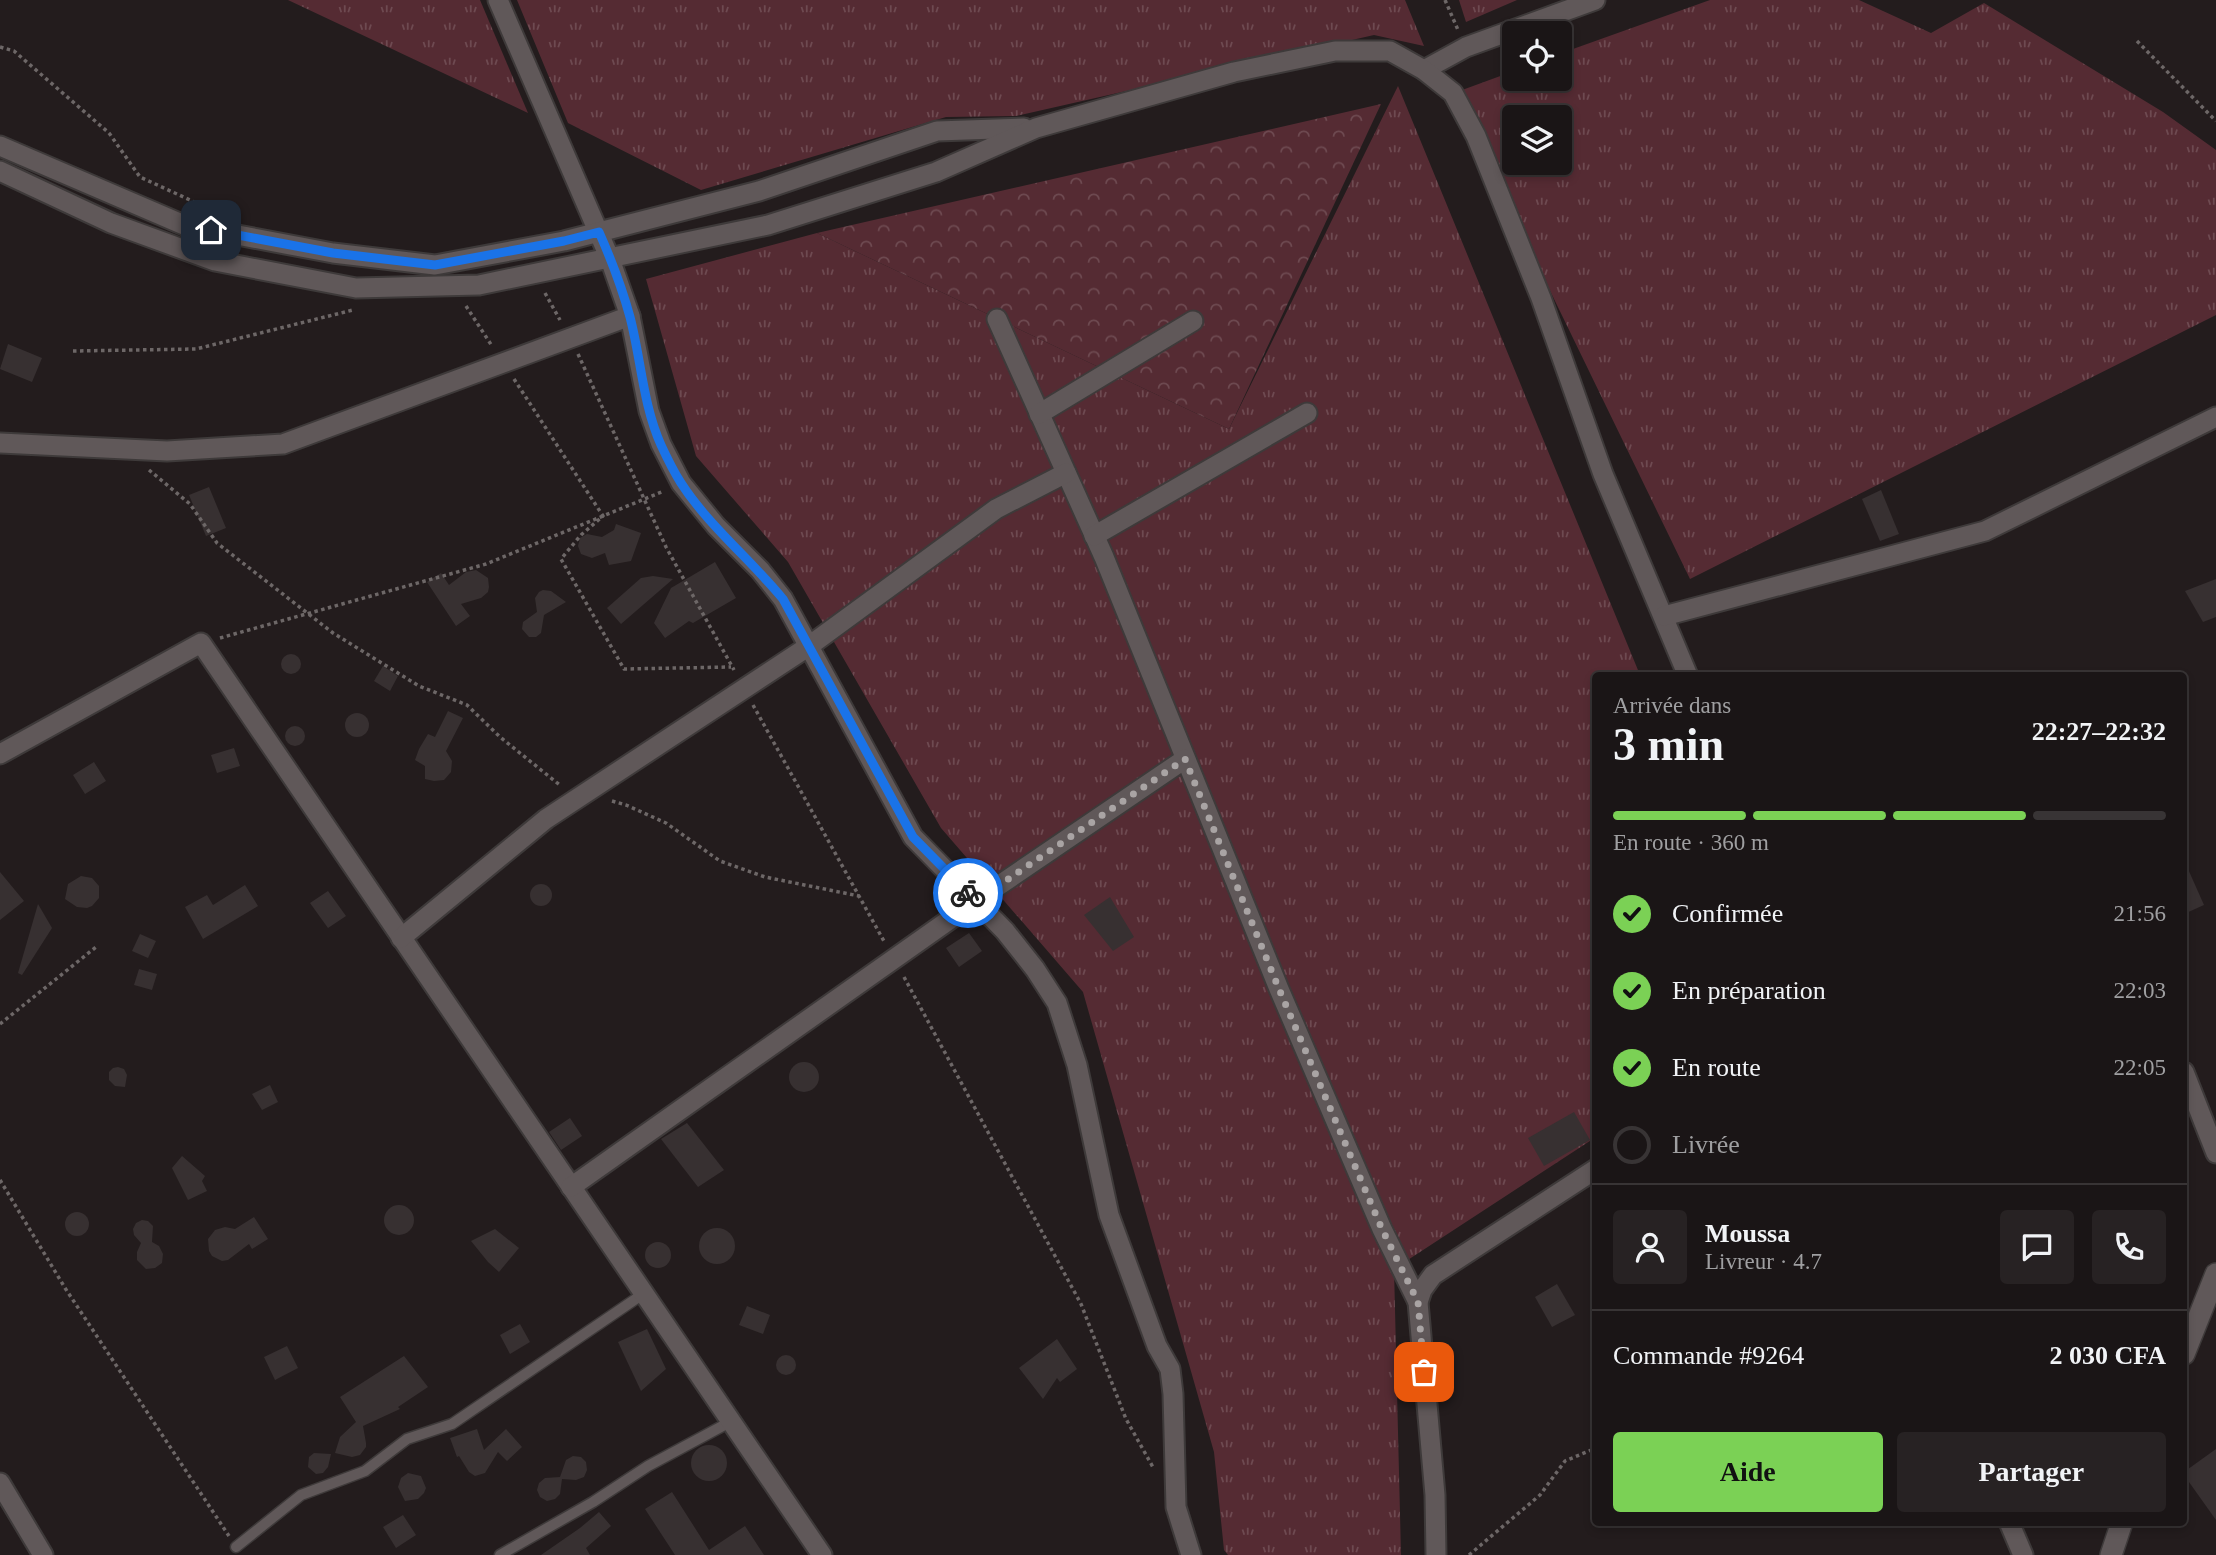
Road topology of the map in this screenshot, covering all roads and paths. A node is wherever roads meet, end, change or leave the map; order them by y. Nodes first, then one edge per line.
1 (498, 0) edge
2 (1445, 0) edge
3 (1595, 0) edge
4 (2137, 41) dead end
5 (0, 47) edge
6 (1466, 47) junction
7 (1424, 70) junction
8 (2216, 121) edge
9 (1036, 128) junction
10 (0, 146) edge
11 (0, 171) edge
12 (204, 206) dead end
13 (599, 232) junction
14 (610, 259) junction
15 (534, 274) junction
16 (452, 286) junction
17 (365, 307) dead end
18 (630, 316) junction
19 (997, 319) dead end
20 (1193, 321) dead end
21 (570, 339) junction
22 (73, 351) dead end
23 (504, 364) junction
24 (1307, 413) dead end
25 (1039, 414) junction
26 (2216, 417) edge
27 (0, 443) edge
28 (123, 449) junction
29 (1066, 473) junction
30 (681, 484) junction
31 (644, 499) junction
32 (603, 516) junction
33 (1094, 536) junction
34 (309, 614) junction
35 (1664, 616) junction
36 (201, 643) junction
37 (809, 646) junction
38 (733, 667) junction
39 (1686, 672) edge
40 (744, 688) junction
41 (0, 754) edge
42 (1185, 759) junction
43 (584, 793) junction
44 (859, 896) junction
45 (976, 901) junction
46 (401, 938) junction
47 (96, 947) dead end
48 (894, 959) junction
49 (0, 1024) edge
50 (2187, 1080) edge
51 (2216, 1153) edge
52 (1592, 1172) edge
53 (0, 1180) edge
54 (571, 1188) junction
55 (2216, 1274) edge
56 (643, 1294) junction
57 (1418, 1302) junction
58 (2187, 1346) edge
59 (730, 1422) junction
60 (1592, 1450) edge
61 (1157, 1474) dead end
62 (0, 1483) edge
63 (2011, 1526) edge
64 (2121, 1526) edge
65 (236, 1546) joint
66 (43, 1555) edge
67 (500, 1555) edge
68 (822, 1555) edge
69 (1191, 1555) edge
70 (1436, 1555) edge
71 (1469, 1555) edge
72 (2023, 1555) edge
73 (2111, 1555) edge

1 - 13 street
2 - 6 path
3 - 6 street
4 - 8 path
5 - 12 path
6 - 7 street
7 - 9 street
7 - 35 street
9 - 13 street
9 - 14 street
10 - 13 street
11 - 16 street
13 - 14 street
14 - 15 street
14 - 18 street
15 - 16 street
15 - 21 path
16 - 23 path
17 - 22 path
18 - 21 street
18 - 30 street
19 - 25 street
20 - 25 street
21 - 23 street
21 - 31 path
23 - 28 street
23 - 32 path
24 - 33 street
25 - 29 street
26 - 35 street
27 - 28 street
28 - 34 path
29 - 33 street
29 - 37 street
30 - 31 path
30 - 37 street
31 - 32 path
31 - 38 path
32 - 34 path
32 - 38 path
33 - 42 street
34 - 36 path
34 - 43 path
35 - 39 street
36 - 41 street
36 - 46 street
37 - 40 street
37 - 45 street
38 - 40 path
40 - 43 street
40 - 44 path
42 - 45 street
42 - 57 street
43 - 44 path
43 - 46 street
44 - 48 path
45 - 48 street
45 - 69 street
46 - 54 street
47 - 49 path
48 - 54 street
48 - 61 path
50 - 51 street
52 - 57 street
53 - 65 path
54 - 56 street
55 - 58 street
56 - 59 street
56 - 65 lane
57 - 70 street
59 - 67 lane
59 - 68 street
60 - 71 path
62 - 66 street
63 - 72 street
64 - 73 street

